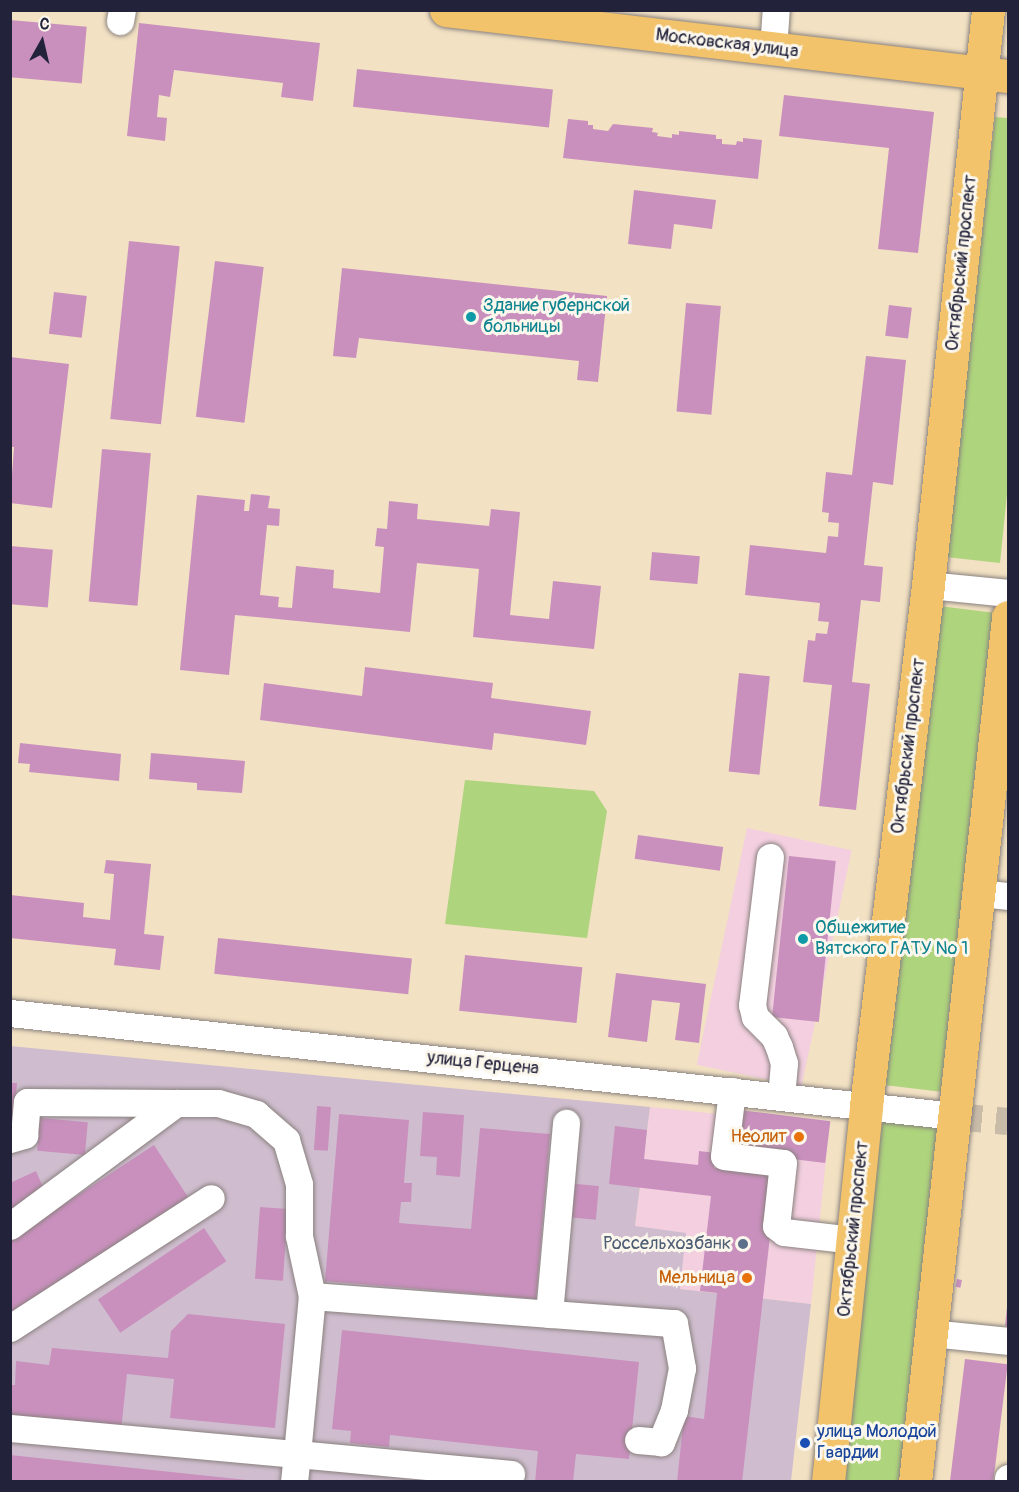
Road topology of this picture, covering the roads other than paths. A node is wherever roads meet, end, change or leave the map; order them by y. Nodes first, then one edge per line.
1 (446, 10) edge
2 (776, 10) edge
3 (987, 10) edge
4 (773, 49) junction
5 (995, 75) edge
6 (928, 585) junction
7 (1008, 593) edge
8 (1008, 617) edge
9 (770, 857) dead end
10 (994, 895) edge
11 (10, 1013) edge
12 (732, 1091) junction
13 (781, 1097) junction
14 (176, 1103) junction
15 (866, 1106) junction
16 (955, 1116) junction
17 (566, 1123) dead end
18 (10, 1139) edge
19 (211, 1198) dead end
20 (10, 1226) edge
21 (853, 1240) junction
22 (312, 1296) junction
23 (549, 1314) junction
24 (10, 1328) edge
25 (931, 1333) junction
26 (1008, 1341) edge
27 (10, 1428) edge
28 (638, 1440) dead end
29 (297, 1454) junction
30 (511, 1474) dead end
31 (294, 1482) edge
32 (828, 1482) edge
33 (915, 1482) edge

1 - 4 main road, Московская улица
2 - 4 street
3 - 5 main road, Октябрьский проспект
4 - 5 main road, Московская улица
5 - 6 main road, Октябрьский проспект
6 - 7 street
6 - 15 main road, Октябрьский проспект
8 - 10 main road
9 - 13 street
10 - 16 main road
11 - 12 street, улица Герцена
12 - 13 street, улица Герцена
12 - 21 street
13 - 15 street, улица Герцена
14 - 18 street
14 - 20 street
14 - 22 street
15 - 16 street, улица Герцена
15 - 21 main road, Октябрьский проспект
16 - 25 main road
17 - 23 street
19 - 24 street
21 - 32 main road, Октябрьский проспект
22 - 23 street
22 - 29 street
23 - 28 street
25 - 26 street
25 - 33 main road
27 - 29 street
29 - 30 street
29 - 31 street

